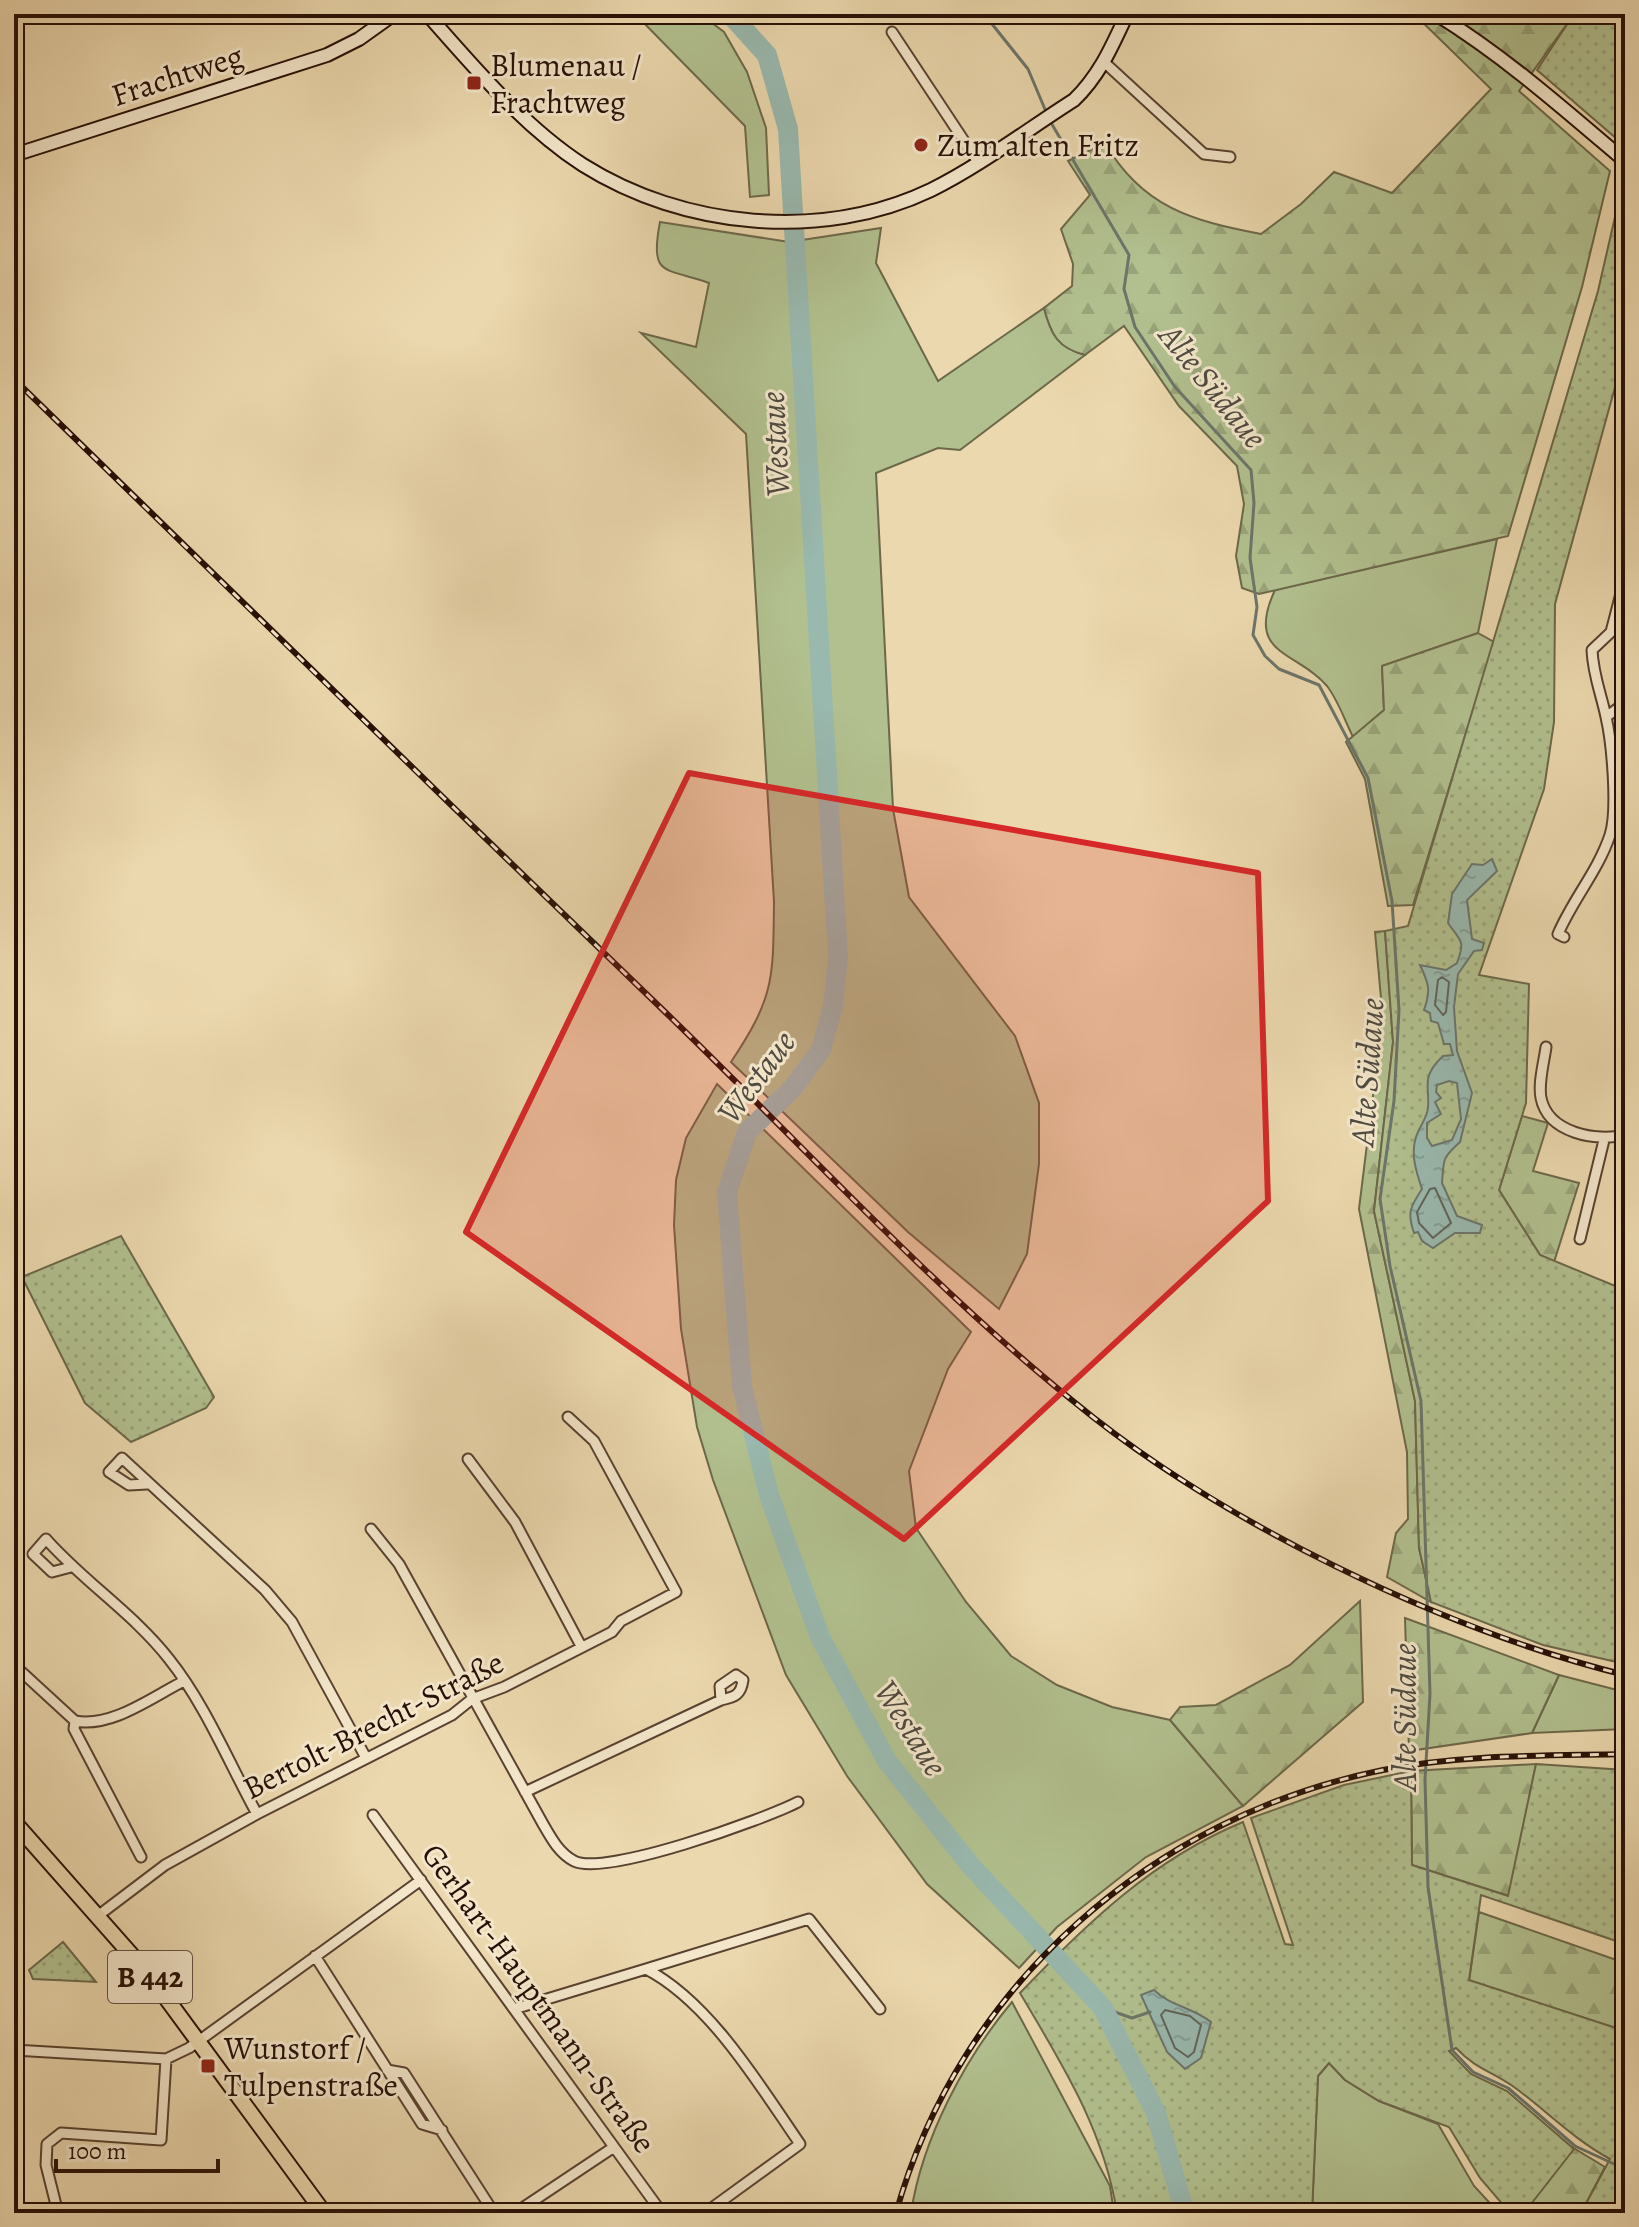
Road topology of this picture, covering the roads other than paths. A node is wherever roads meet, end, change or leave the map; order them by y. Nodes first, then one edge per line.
1 (394, 14) edge
2 (427, 14) edge
3 (1127, 14) edge
4 (1436, 14) edge
5 (892, 32) dead end
6 (1104, 62) junction
7 (14, 155) edge
8 (1230, 157) dead end
9 (1625, 161) edge
10 (978, 162) junction
11 (1625, 578) edge
12 (1625, 703) edge
13 (1606, 717) junction
14 (1564, 937) dead end
15 (1546, 1047) dead end
16 (1625, 1135) edge
17 (1604, 1140) junction
18 (1580, 1239) dead end
19 (568, 1417) dead end
20 (468, 1459) dead end
21 (147, 1484) dead end
22 (371, 1529) dead end
23 (71, 1567) dead end
24 (581, 1646) junction
25 (14, 1665) edge
26 (184, 1681) junction
27 (472, 1699) junction
28 (721, 1700) dead end
29 (75, 1721) junction
30 (365, 1756) junction
31 (525, 1792) junction
32 (798, 1802) dead end
33 (257, 1814) junction
34 (373, 1815) dead end
35 (14, 1822) edge
36 (141, 1857) dead end
37 (421, 1880) junction
38 (99, 1915) junction
39 (315, 1956) junction
40 (646, 1969) junction
41 (514, 2009) junction
42 (880, 2009) dead end
43 (199, 2040) junction
44 (14, 2050) edge
45 (166, 2059) junction
46 (614, 2147) junction
47 (58, 2213) edge
48 (324, 2213) edge
49 (494, 2213) edge
50 (515, 2213) edge
51 (662, 2213) edge
52 (705, 2213) edge

1 - 7 street, Frachtweg
2 - 10 street
3 - 6 street
4 - 9 street
5 - 10 street
6 - 8 street
6 - 10 street
11 - 13 street
12 - 13 street
13 - 14 street
15 - 17 street
16 - 17 street
17 - 18 street
19 - 24 street, Bertolt-Brecht-Straße
20 - 24 street
21 - 30 street
22 - 27 street
23 - 26 street
24 - 27 street, Bertolt-Brecht-Straße
25 - 29 street
26 - 29 street
26 - 33 street
27 - 30 street, Bertolt-Brecht-Straße
27 - 31 street
28 - 31 street
29 - 36 street
30 - 33 street, Bertolt-Brecht-Straße
31 - 32 street
33 - 38 street, Bertolt-Brecht-Straße
34 - 37 street, Gerhart-Hauptmann-Straße
35 - 38 main road, B 442
37 - 39 street
37 - 41 street, Gerhart-Hauptmann-Straße
38 - 43 main road, B 442
39 - 43 street
39 - 49 street
40 - 41 street
40 - 42 street
40 - 52 street
41 - 46 street, Gerhart-Hauptmann-Straße
43 - 45 street
43 - 48 main road, B 442
44 - 45 street
45 - 47 street
46 - 50 street
46 - 51 street, Gerhart-Hauptmann-Straße

